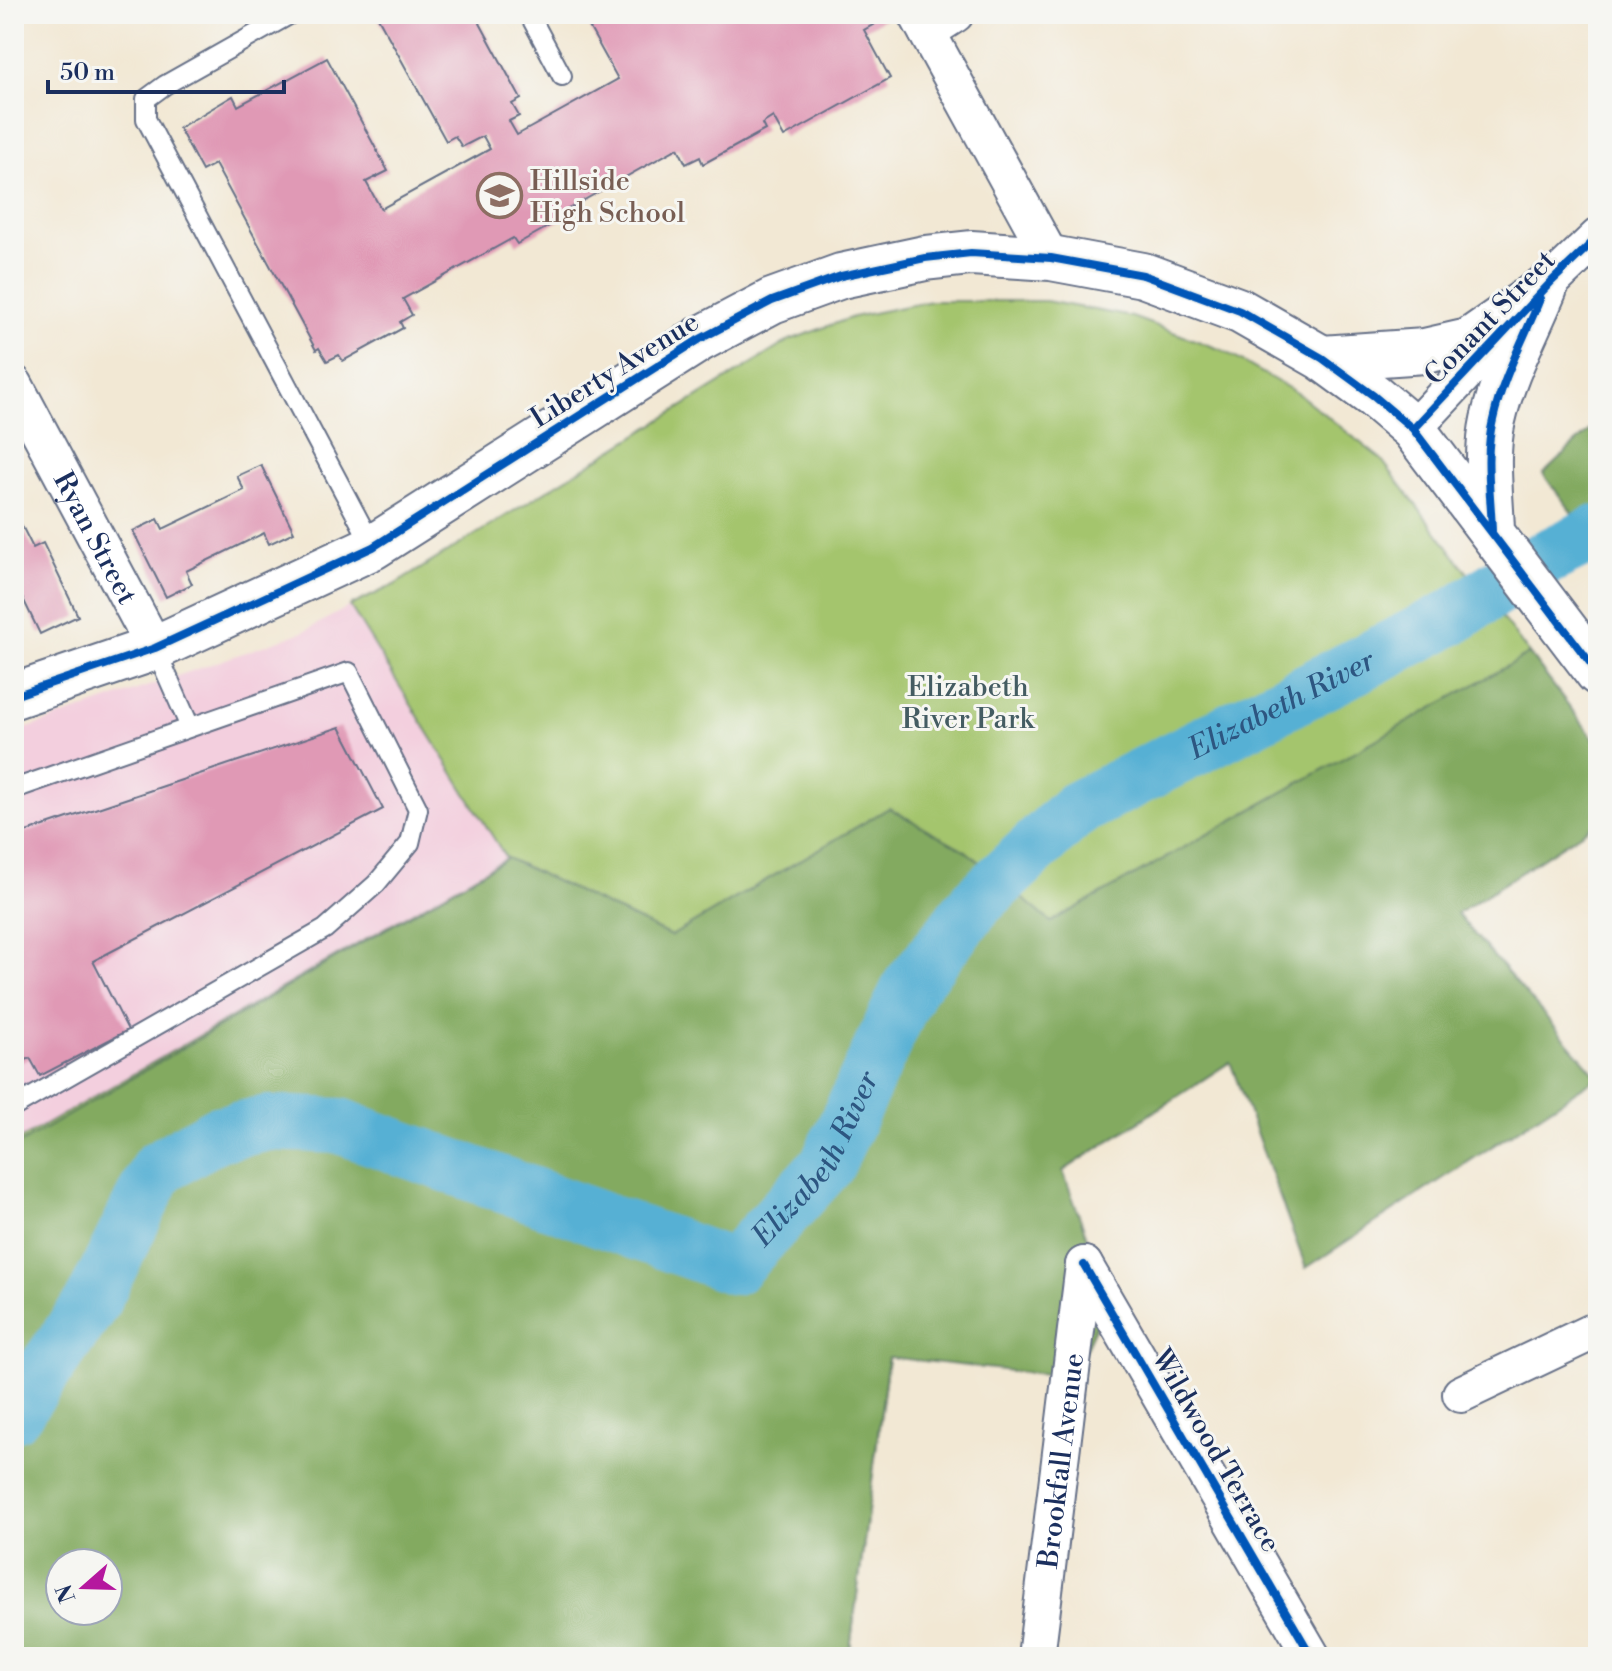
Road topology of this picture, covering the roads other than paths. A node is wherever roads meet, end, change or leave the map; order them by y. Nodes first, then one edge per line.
1 (291, 14) edge
2 (529, 14) edge
3 (933, 20) edge
4 (562, 76) dead end
5 (1598, 237) edge
6 (1051, 258) junction
7 (1545, 288) junction
8 (1322, 358) junction
9 (14, 384) edge
10 (1413, 429) junction
11 (1492, 531) junction
12 (373, 547) junction
13 (155, 648) junction
14 (1598, 673) edge
15 (14, 696) edge
16 (190, 727) junction
17 (14, 789) edge
18 (14, 1107) edge
19 (1084, 1265) joint
20 (1598, 1329) edge
21 (1461, 1394) dead end
22 (1036, 1657) edge
23 (1312, 1657) edge

1 - 12 lane
2 - 4 lane
3 - 6 street
5 - 7 street, Conant Street
6 - 8 street, Liberty Avenue
6 - 12 street, Liberty Avenue
7 - 8 street
7 - 10 street, Conant Street
7 - 11 street
8 - 10 street, Liberty Avenue
9 - 13 street, Ryan Street
10 - 11 street, Liberty Avenue
11 - 14 street, Liberty Avenue
12 - 13 street, Liberty Avenue
13 - 15 street, Liberty Avenue
13 - 16 lane
16 - 17 lane
16 - 18 lane
19 - 22 street, Brookfall Avenue
19 - 23 street, Wildwood Terrace
20 - 21 street

